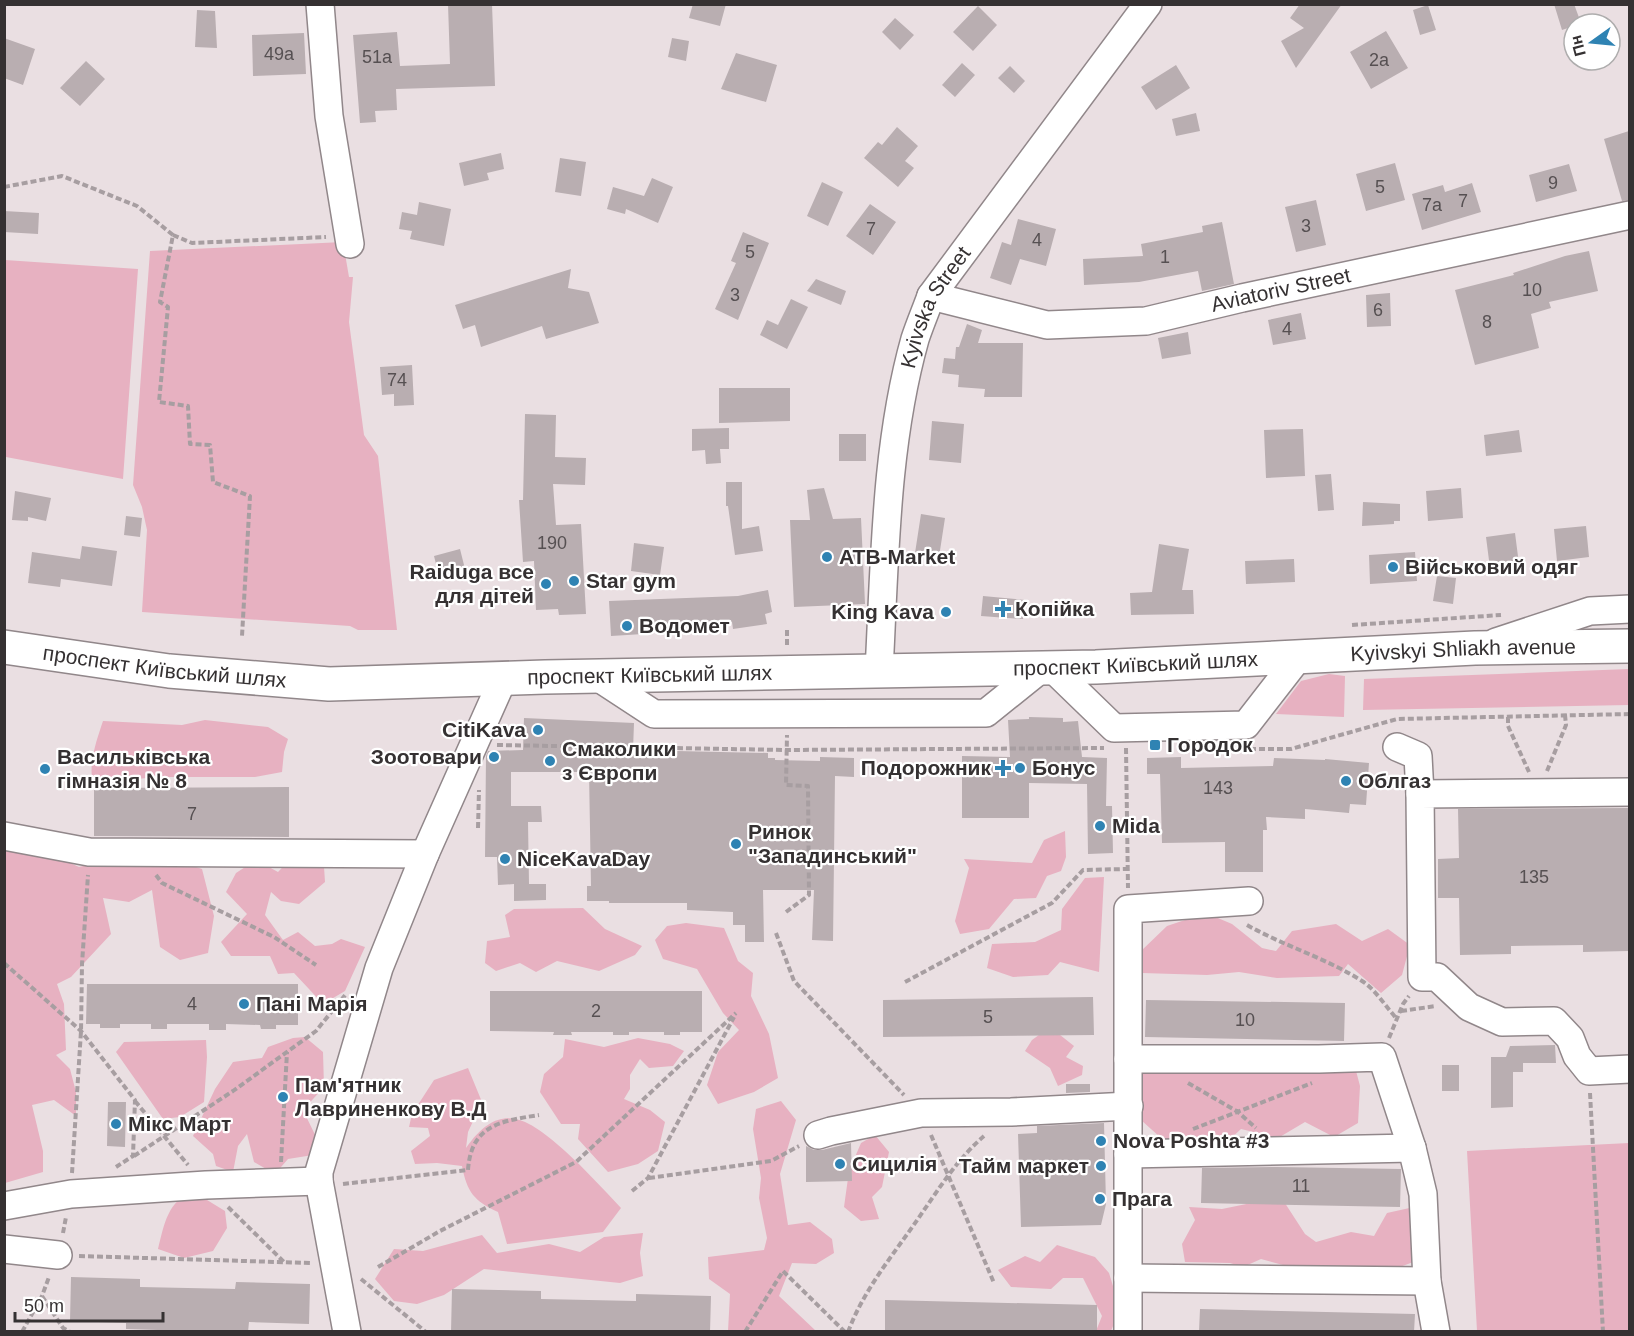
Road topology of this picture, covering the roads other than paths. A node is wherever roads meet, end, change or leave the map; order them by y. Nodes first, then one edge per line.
1 (320, 4) edge
2 (1148, 4) edge
3 (1629, 215) edge
4 (349, 240) road end
5 (931, 296) junction
6 (1629, 609) edge
7 (4, 646) edge
8 (1629, 646) edge
9 (1475, 648) junction
10 (1298, 658) junction
11 (1047, 668) junction
12 (879, 671) junction
13 (596, 676) junction
14 (503, 679) junction
15 (1397, 747) dead end
16 (1629, 792) edge
17 (1420, 794) junction
18 (4, 836) edge
19 (425, 854) junction
20 (1250, 901) dead end
21 (1128, 1059) junction
22 (1629, 1069) edge
23 (1129, 1106) junction
24 (818, 1135) road end
25 (1412, 1148) junction
26 (1128, 1154) junction
27 (329, 1182) junction
28 (4, 1206) edge
29 (4, 1249) edge
30 (58, 1255) road end
31 (1128, 1278) junction
32 (1427, 1281) junction
33 (347, 1332) edge
34 (1128, 1332) edge
35 (1436, 1332) edge

1 - 4 street
2 - 5 street, Kyivska Street
3 - 5 street, Aviatoriv Street
5 - 12 street, Kyivska Street
6 - 9 street
7 - 14 main road, проспект Київський шлях
8 - 9 main road, Kyivskyi Shliakh avenue
9 - 10 main road, Kyivskyi Shliakh avenue
10 - 11 main road, проспект Київський шлях
10 - 11 street
11 - 12 main road, проспект Київський шлях
11 - 13 street
12 - 13 main road, проспект Київський шлях
13 - 14 main road, проспект Київський шлях
14 - 19 street
15 - 17 street
16 - 17 street
17 - 22 street
18 - 19 street
19 - 27 street
20 - 21 street
21 - 23 street
21 - 25 street
23 - 24 street
23 - 26 street
25 - 26 street
25 - 32 street
26 - 31 street
27 - 28 street
27 - 33 street
29 - 30 street
31 - 32 street
31 - 34 street
32 - 35 street

